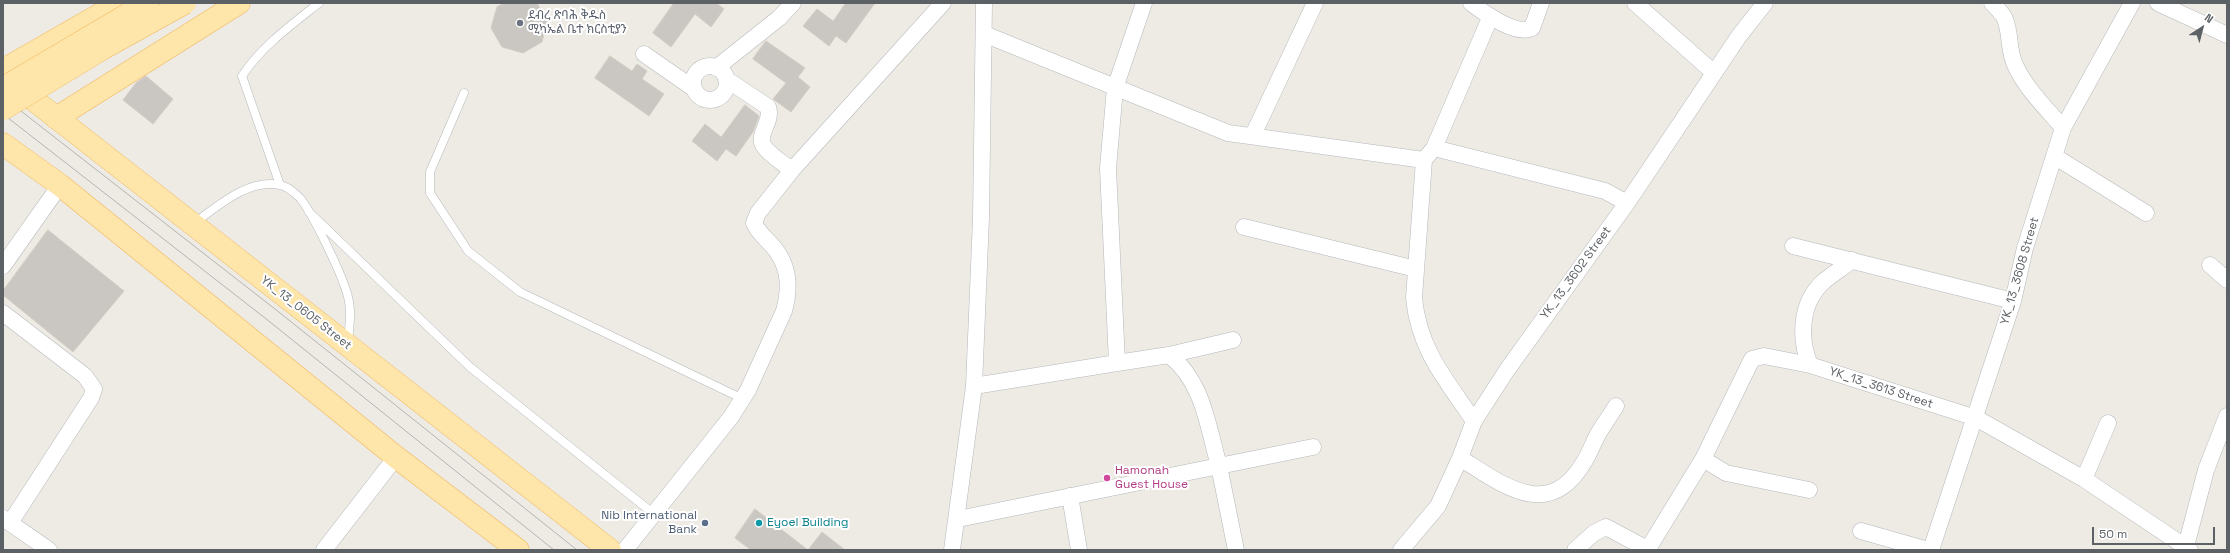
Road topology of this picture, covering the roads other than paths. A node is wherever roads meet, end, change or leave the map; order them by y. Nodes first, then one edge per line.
1 (120, 3) edge
2 (147, 3) edge
3 (185, 3) edge
4 (239, 3) edge
5 (319, 3) edge
6 (793, 3) edge
7 (943, 3) edge
8 (984, 3) edge
9 (1144, 3) edge
10 (1315, 3) edge
11 (1471, 3) edge
12 (1541, 3) edge
13 (1635, 3) edge
14 (1765, 3) edge
15 (1992, 3) edge
16 (2132, 3) edge
17 (2158, 3) edge
18 (1490, 18) junction
19 (984, 34) junction
20 (2227, 35) edge
21 (644, 54) dead end
22 (3, 70) edge
23 (1713, 72) junction
24 (721, 73) junction
25 (3, 76) edge
26 (3, 88) edge
27 (693, 88) junction
28 (1115, 88) junction
29 (464, 93) dead end
30 (3, 109) edge
31 (56, 118) junction
32 (2063, 128) junction
33 (1253, 135) junction
34 (5, 147) edge
35 (1429, 154) junction
36 (2054, 156) junction
37 (792, 170) junction
38 (60, 185) junction
39 (280, 185) junction
40 (1627, 203) junction
41 (309, 212) junction
42 (2146, 213) dead end
43 (192, 225) junction
44 (1244, 227) dead end
45 (1793, 246) dead end
46 (1852, 260) junction
47 (2210, 265) dead end
48 (3, 266) edge
49 (1416, 269) junction
50 (2227, 280) edge
51 (2013, 301) junction
52 (3, 313) edge
53 (1233, 340) dead end
54 (348, 345) junction
55 (1169, 355) junction
56 (1117, 363) junction
57 (1810, 365) junction
58 (974, 386) junction
59 (743, 398) junction
60 (1616, 406) dead end
61 (2227, 416) edge
62 (1976, 418) junction
63 (1474, 421) junction
64 (2108, 423) dead end
65 (1313, 446) dead end
66 (396, 457) junction
67 (1460, 458) junction
68 (1703, 459) junction
69 (1219, 466) junction
70 (2084, 479) junction
71 (1809, 490) dead end
72 (1070, 496) junction
73 (654, 514) junction
74 (958, 519) junction
75 (7, 520) edge
76 (1861, 531) dead end
77 (2187, 549) edge
78 (49, 550) edge
79 (324, 550) edge
80 (518, 550) edge
81 (610, 550) edge
82 (625, 550) edge
83 (952, 550) edge
84 (1079, 550) edge
85 (1236, 550) edge
86 (1401, 550) edge
87 (1575, 550) edge
88 (1648, 550) edge
89 (1928, 550) edge
90 (1932, 550) edge

1 - 22 main road
2 - 26 main road, bridge
3 - 30 main road, bridge
4 - 31 main road
5 - 39 lane
6 - 24 street
7 - 37 street
8 - 19 street
9 - 28 street
10 - 33 street
11 - 18 street
12 - 18 street
13 - 23 street
14 - 23 street, YK_13_3602 Street
15 - 32 street
16 - 32 street, YK_13_3608 Street
17 - 20 street
18 - 35 street
19 - 28 street
19 - 58 street
21 - 27 street
23 - 40 street, YK_13_3602 Street
24 - 27 street
24 - 27 street
24 - 37 street
25 - 31 main road, YK_13_0605 Street
28 - 33 street
28 - 56 street
29 - 59 lane
31 - 43 main road, YK_13_0605 Street
32 - 36 street, YK_13_3608 Street
33 - 35 street
34 - 38 main road
35 - 40 street
35 - 49 street
36 - 42 street
36 - 51 street, YK_13_3608 Street
37 - 59 street
38 - 48 street
38 - 66 main road
39 - 41 lane
39 - 43 lane
40 - 63 street, YK_13_3602 Street
41 - 54 lane
41 - 73 lane
43 - 54 main road, YK_13_0605 Street
44 - 49 street
45 - 46 street
46 - 51 street
46 - 57 street
47 - 50 street
49 - 63 street
51 - 62 street, YK_13_3608 Street
52 - 75 street
53 - 55 street
54 - 81 main road, YK_13_0605 Street
55 - 56 street
55 - 69 street
56 - 58 street
57 - 62 street, YK_13_3613 Street
57 - 68 street, YK_13_3613 Street
58 - 74 street
59 - 73 street
60 - 67 street
61 - 77 street
62 - 70 street, YK_13_3613 Street
62 - 90 street, YK_13_3608 Street
63 - 67 street, YK_13_3602 Street
64 - 70 street
65 - 69 street
66 - 79 street
66 - 80 main road
67 - 86 street, YK_13_3602 Street
68 - 71 street
68 - 88 street, YK_13_3613 Street
69 - 72 street
69 - 85 street
70 - 77 street, YK_13_3613 Street
72 - 74 street
72 - 84 street
73 - 82 street
74 - 83 street
75 - 78 street
76 - 89 street
87 - 88 street

